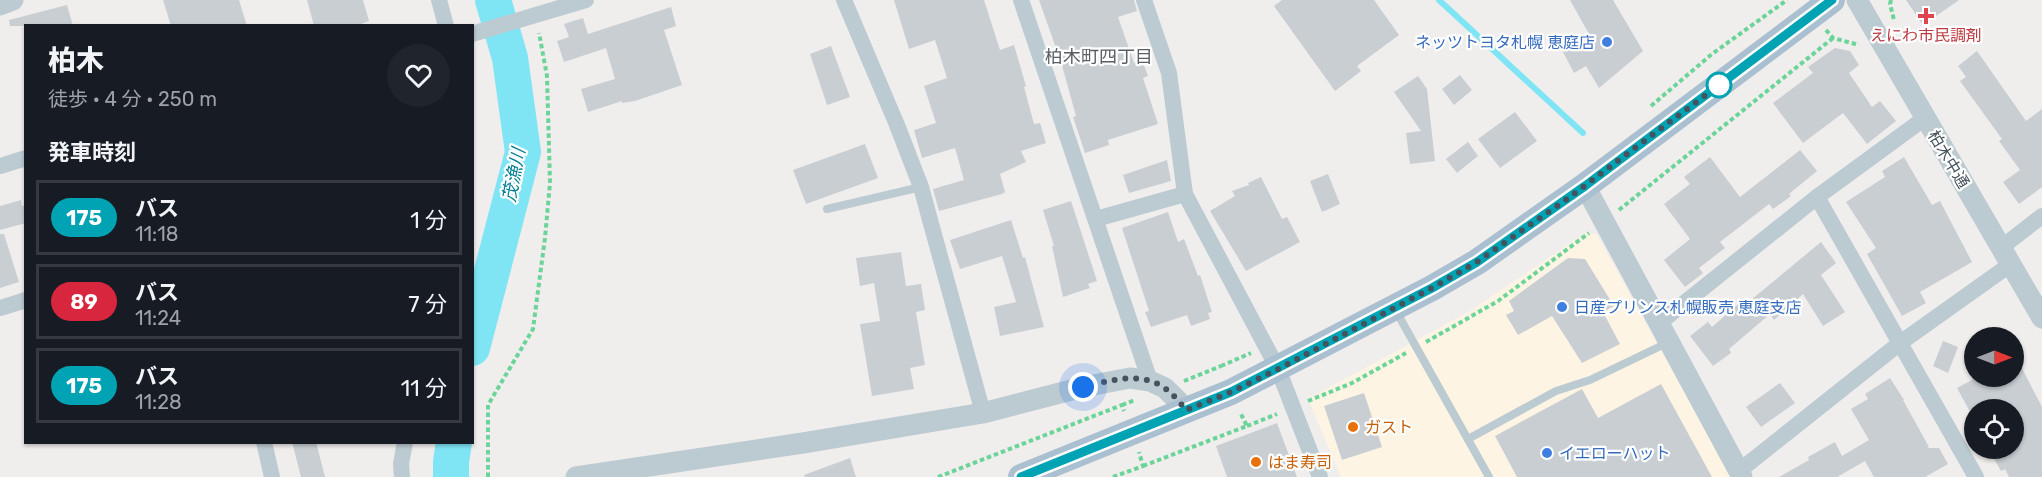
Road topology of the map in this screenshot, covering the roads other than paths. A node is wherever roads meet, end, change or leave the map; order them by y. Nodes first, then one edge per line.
1 (13, 0) edge
2 (439, 0) edge
3 (586, 0) edge
4 (844, 0) edge
5 (1021, 0) edge
6 (1144, 0) edge
7 (1832, 0) edge
8 (1857, 0) edge
9 (0, 5) edge
10 (445, 24) edge
11 (474, 33) edge
12 (1925, 118) junction
13 (24, 159) edge
14 (0, 166) edge
15 (1585, 186) junction
16 (921, 187) junction
17 (1185, 194) junction
18 (1817, 197) junction
19 (826, 209) dead end
20 (2042, 216) edge
21 (1096, 219) junction
22 (2006, 255) junction
23 (24, 301) edge
24 (0, 308) edge
25 (1395, 308) junction
26 (2042, 318) edge
27 (1663, 333) junction
28 (1900, 343) junction
29 (1278, 369) junction
30 (1149, 381) junction
31 (1186, 410) junction
32 (983, 413) junction
33 (1468, 439) junction
34 (264, 444) edge
35 (405, 444) edge
36 (1741, 474) edge
37 (1971, 475) edge
38 (272, 477) edge
39 (402, 477) edge
40 (576, 477) edge
41 (1021, 477) edge
42 (1320, 477) edge
43 (1489, 477) edge

1 - 9 street
2 - 10 street
3 - 11 street
4 - 16 street
5 - 21 street
6 - 17 street
7 - 15 main road
8 - 12 street, 柏木中通
12 - 18 street
12 - 22 street, 柏木中通
13 - 14 street
15 - 25 main road
15 - 27 street
16 - 19 lane
16 - 32 street
17 - 21 street
17 - 29 street
18 - 27 street
18 - 28 street
20 - 22 street
21 - 30 street
22 - 26 street, 柏木中通
22 - 28 street
23 - 24 street
25 - 29 main road
25 - 33 lane
27 - 33 lane
27 - 36 street
28 - 36 street
28 - 37 street
29 - 31 main road
29 - 42 street
30 - 31 street
30 - 32 street
31 - 41 main road
32 - 40 street
33 - 43 lane
34 - 38 street
35 - 39 street

